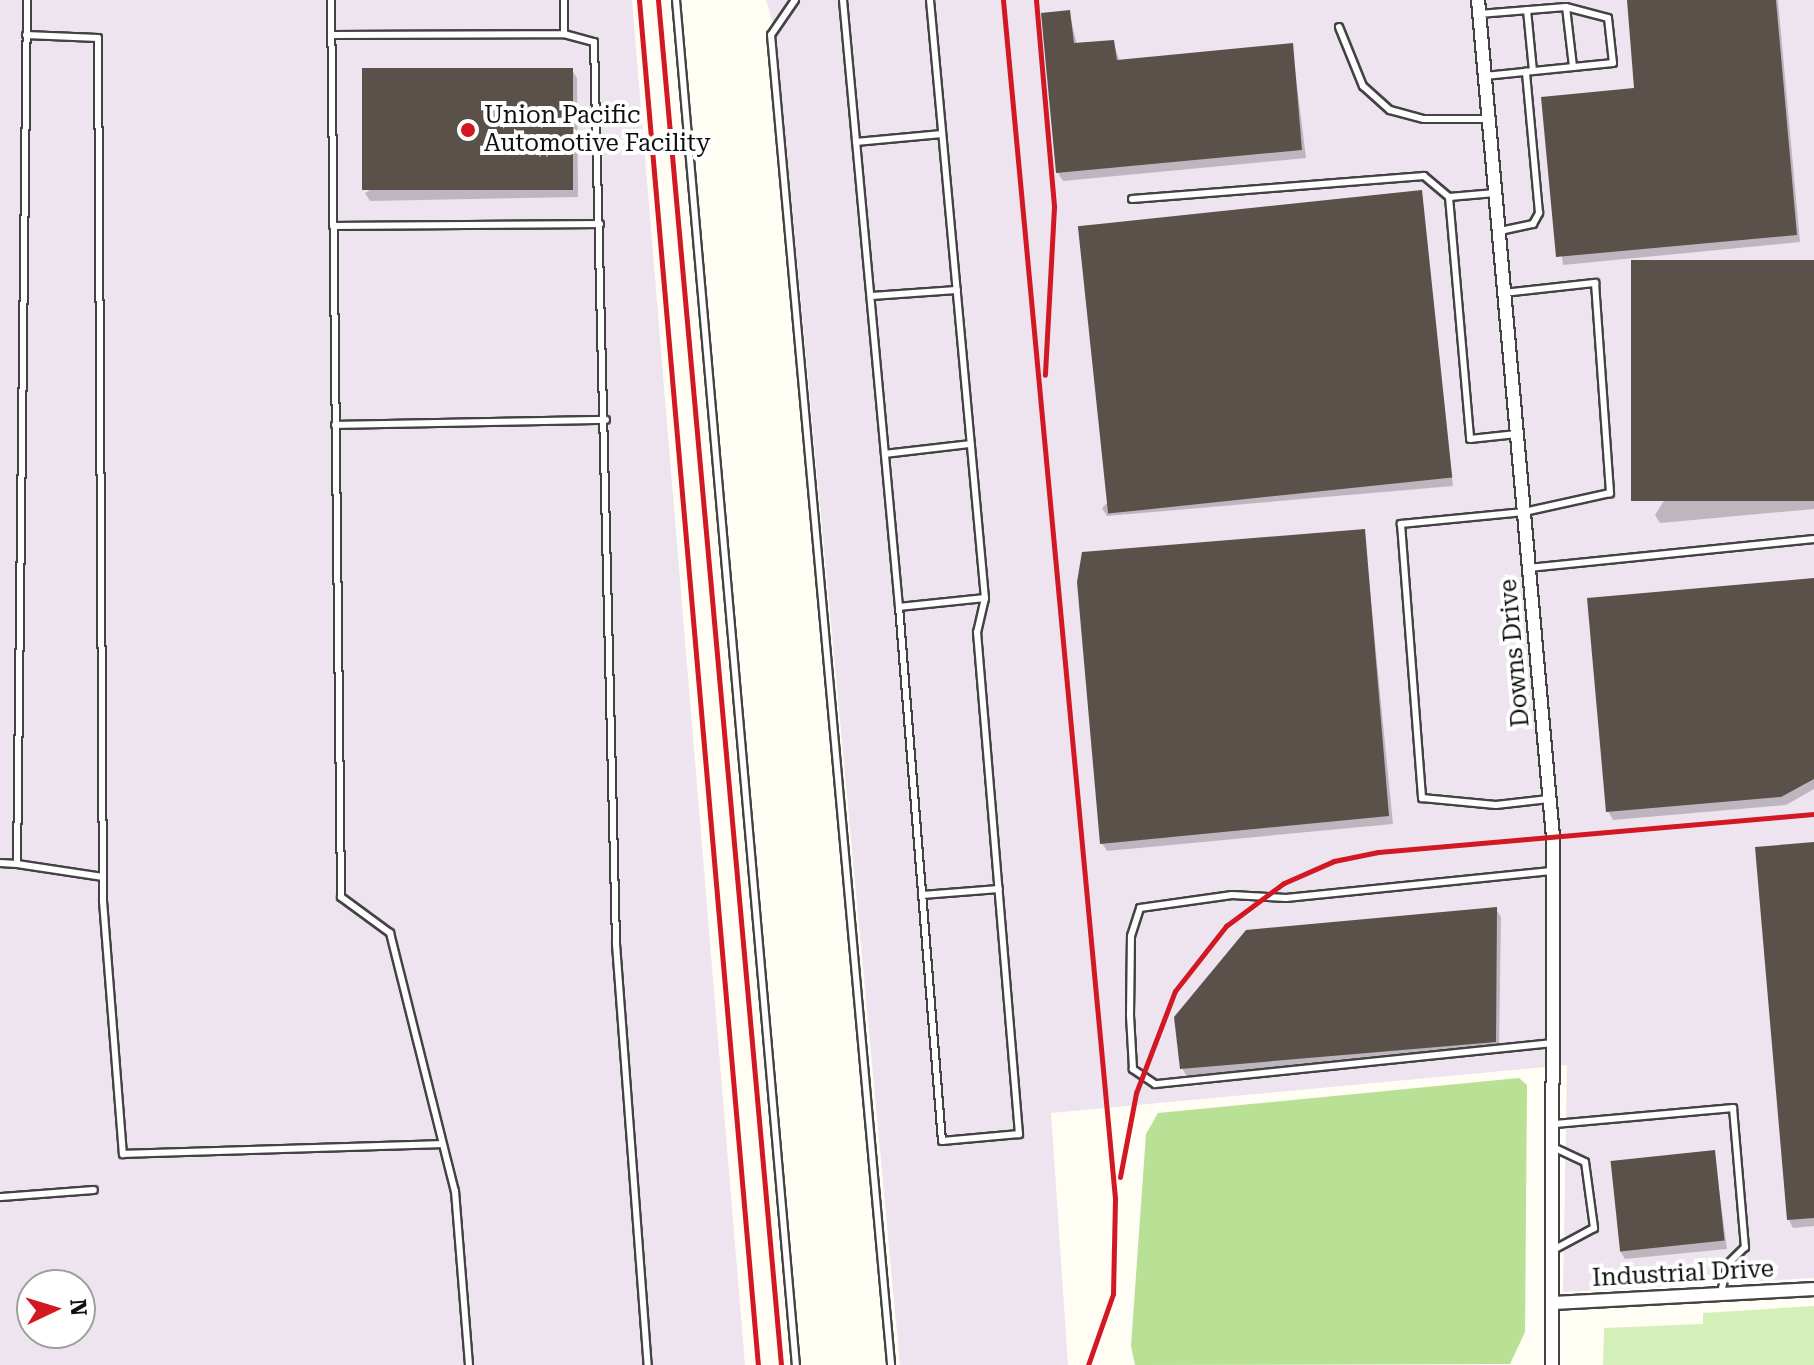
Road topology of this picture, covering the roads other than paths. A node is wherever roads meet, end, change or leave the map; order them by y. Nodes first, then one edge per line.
1 (27, 0) edge
2 (331, 0) edge
3 (564, 0) edge
4 (676, 0) edge
5 (795, 0) edge
6 (843, 0) edge
7 (930, 0) edge
8 (1478, 0) edge
9 (1566, 7) junction
10 (1527, 10) junction
11 (1479, 14) junction
12 (1339, 27) dead end
13 (564, 34) junction
14 (26, 35) junction
15 (331, 35) junction
16 (1573, 67) junction
17 (1529, 71) junction
18 (1485, 76) junction
19 (1489, 119) junction
20 (942, 134) junction
21 (856, 142) junction
22 (1495, 193) junction
23 (1449, 197) junction
24 (1132, 199) dead end
25 (600, 224) junction
26 (333, 226) junction
27 (1499, 231) junction
28 (957, 290) junction
29 (1504, 293) junction
30 (871, 296) junction
31 (606, 420) junction
32 (335, 425) junction
33 (1517, 434) junction
34 (970, 444) junction
35 (885, 454) junction
36 (1524, 512) junction
37 (1814, 539) edge
38 (1529, 568) junction
39 (985, 598) junction
40 (899, 607) junction
41 (1550, 799) junction
42 (0, 863) edge
43 (17, 864) junction
44 (1554, 871) junction
45 (103, 877) junction
46 (999, 889) junction
47 (922, 895) junction
48 (1554, 1043) junction
49 (1555, 1124) junction
50 (442, 1144) junction
51 (1555, 1148) junction
52 (94, 1190) dead end
53 (0, 1197) edge
54 (1555, 1249) junction
55 (1814, 1289) edge
56 (1721, 1294) junction
57 (1555, 1303) junction
58 (469, 1365) edge
59 (648, 1365) edge
60 (796, 1365) edge
61 (891, 1365) edge
62 (1552, 1365) edge

1 - 14 lane
2 - 15 lane
3 - 13 lane
4 - 60 lane
5 - 61 lane
6 - 21 lane
7 - 20 lane
8 - 11 street, Downs Drive
9 - 10 lane
9 - 16 lane
9 - 16 lane
10 - 11 lane
10 - 17 lane
11 - 18 street, Downs Drive
12 - 19 lane
13 - 15 lane
13 - 25 lane
14 - 43 lane
14 - 45 lane
15 - 26 lane
16 - 17 lane
17 - 18 lane
17 - 27 lane
18 - 19 street, Downs Drive
19 - 22 street, Downs Drive
20 - 21 lane
20 - 28 lane
21 - 30 lane
22 - 23 lane
22 - 27 street, Downs Drive
23 - 24 lane
23 - 33 lane
25 - 26 lane
25 - 31 lane
26 - 32 lane
27 - 29 street, Downs Drive
28 - 30 lane
28 - 34 lane
29 - 33 street, Downs Drive
29 - 36 lane
30 - 35 lane
31 - 32 lane
31 - 59 lane
32 - 50 lane
33 - 36 street, Downs Drive
34 - 35 lane
34 - 39 lane
35 - 40 lane
36 - 38 street, Downs Drive
36 - 41 lane
37 - 38 lane
38 - 41 street, Downs Drive
39 - 40 lane
39 - 46 lane
40 - 47 lane
41 - 44 street, Downs Drive
42 - 43 lane
43 - 45 lane
44 - 48 street, Downs Drive
44 - 48 lane
45 - 50 lane
46 - 47 lane
46 - 47 lane
48 - 49 street, Downs Drive
49 - 51 street, Downs Drive
49 - 56 lane
50 - 58 lane
51 - 54 street, Downs Drive
51 - 54 lane
52 - 53 lane
54 - 57 street, Downs Drive
55 - 56 street, Industrial Drive
56 - 57 street, Industrial Drive
57 - 62 street, Downs Drive

